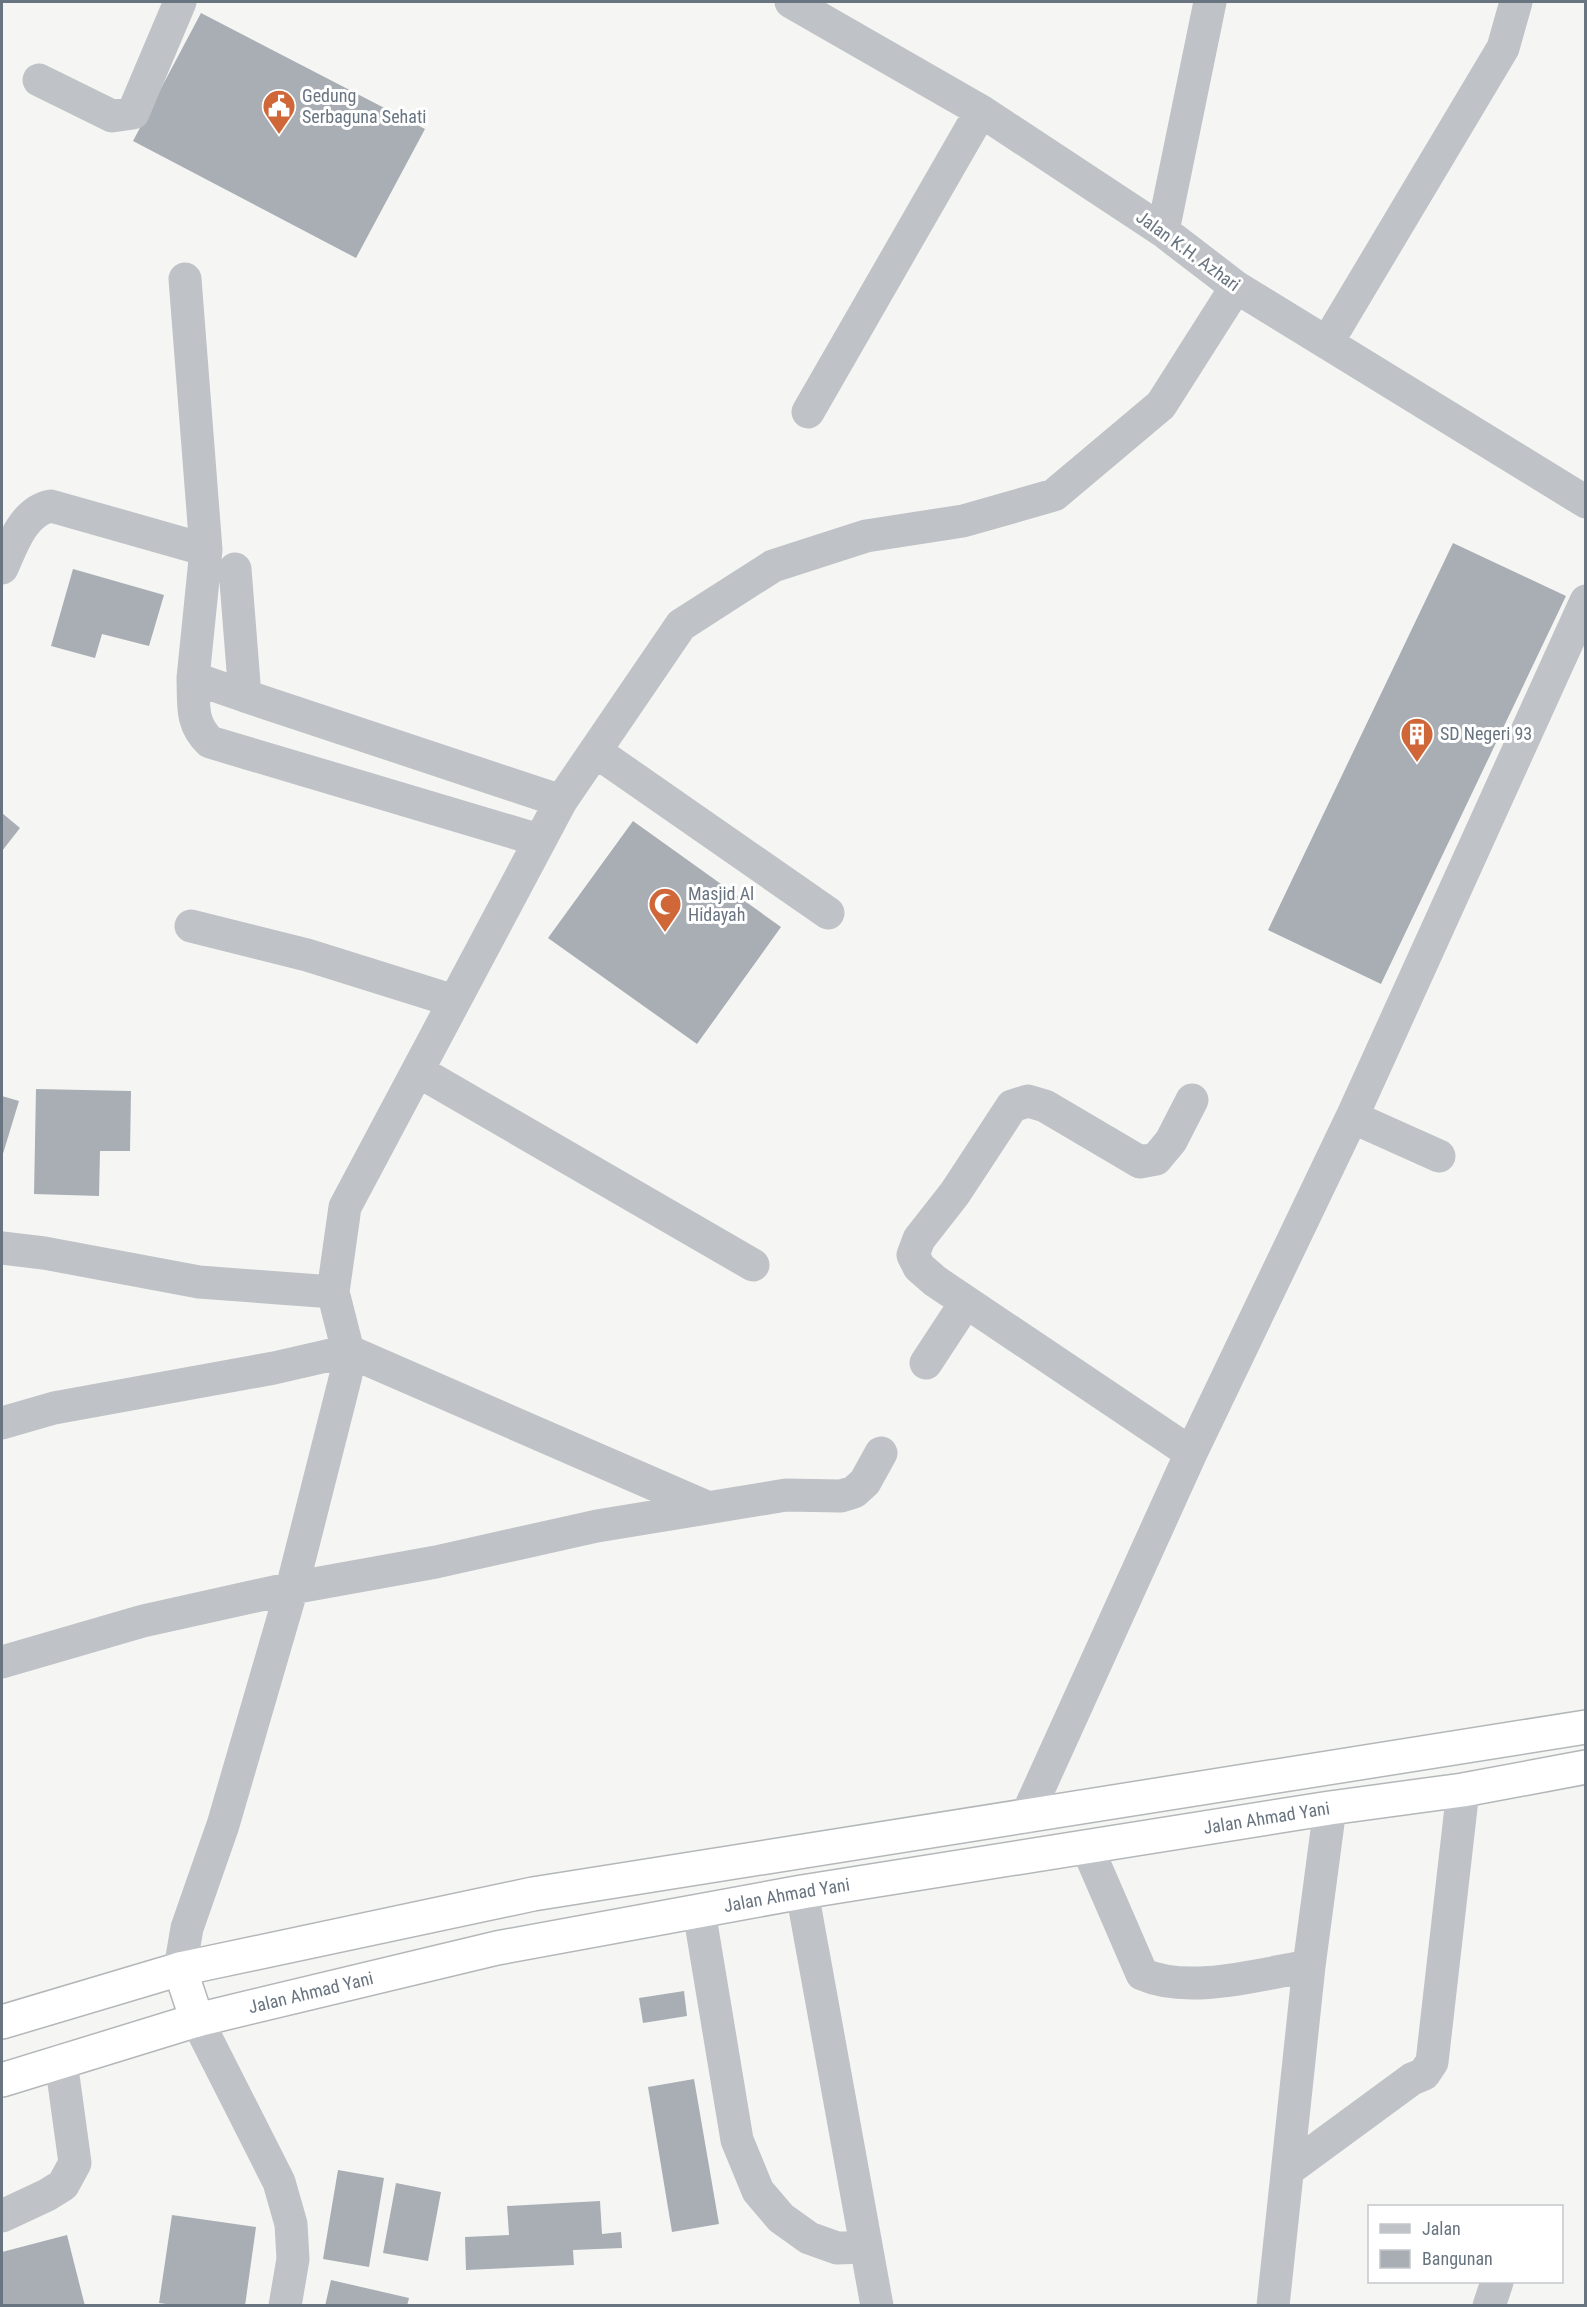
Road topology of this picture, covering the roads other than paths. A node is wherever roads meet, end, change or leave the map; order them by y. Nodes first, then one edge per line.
1 (180, 2) edge
2 (791, 2) edge
3 (1210, 2) edge
4 (1516, 2) edge
5 (39, 80) dead end
6 (981, 111) junction
7 (1163, 231) junction
8 (185, 279) dead end
9 (1236, 286) junction
10 (1327, 343) junction
11 (808, 412) dead end
12 (1586, 502) edge
13 (206, 550) junction
14 (2, 568) edge
15 (235, 569) dead end
16 (1586, 601) edge
17 (193, 678) junction
18 (245, 696) junction
19 (595, 751) junction
20 (561, 801) junction
21 (539, 840) junction
22 (828, 913) dead end
23 (191, 926) dead end
24 (454, 1001) junction
25 (417, 1071) junction
26 (1192, 1100) dead end
27 (1352, 1117) junction
28 (1439, 1156) dead end
29 (2, 1248) edge
30 (753, 1264) dead end
31 (333, 1292) junction
32 (966, 1302) junction
33 (348, 1351) junction
34 (926, 1363) dead end
35 (2, 1423) edge
36 (881, 1453) dead end
37 (1191, 1453) junction
38 (704, 1506) junction
39 (292, 1588) junction
40 (2, 1662) edge
41 (1586, 1727) edge
42 (1586, 1767) edge
43 (1463, 1790) junction
44 (1330, 1808) junction
45 (1026, 1817) junction
46 (1087, 1847) junction
47 (802, 1892) junction
48 (699, 1911) junction
49 (1309, 1966) junction
50 (180, 1969) junction
51 (197, 2020) junction
52 (2, 2022) edge
53 (61, 2061) junction
54 (2, 2080) edge
55 (1288, 2170) junction
56 (2, 2216) edge
57 (866, 2247) junction
58 (1497, 2283) edge
59 (285, 2306) edge
60 (877, 2306) edge
61 (1273, 2306) edge
62 (1489, 2306) edge

1 - 5 street
2 - 6 street, Jalan K.H. Azhari
3 - 7 street
4 - 10 street
6 - 7 street, Jalan K.H. Azhari
6 - 11 street
7 - 9 street, Jalan K.H. Azhari
8 - 13 street
9 - 10 street, Jalan K.H. Azhari
9 - 19 street
10 - 12 street, Jalan K.H. Azhari
13 - 14 street
13 - 17 street
15 - 18 street
16 - 27 street
17 - 18 street
17 - 21 street
18 - 20 street
19 - 20 street
19 - 22 street
20 - 21 street
21 - 24 street
23 - 24 street
24 - 25 street
25 - 30 street
25 - 31 street
26 - 32 street
27 - 28 street
27 - 37 street
29 - 31 street
31 - 33 street
32 - 34 street
32 - 37 street
33 - 35 street
33 - 38 street
33 - 39 street
36 - 38 street
37 - 45 street
38 - 39 street
39 - 40 street
39 - 50 street
41 - 45 highway
42 - 43 highway, Jalan Ahmad Yani
43 - 44 highway, Jalan Ahmad Yani
43 - 55 street
44 - 46 highway, Jalan Ahmad Yani
44 - 49 street
45 - 50 highway
46 - 47 highway, Jalan Ahmad Yani
46 - 49 street
47 - 48 highway, Jalan Ahmad Yani
47 - 57 street
48 - 51 highway, Jalan Ahmad Yani
48 - 57 street
49 - 55 street
50 - 51 highway
50 - 52 highway
51 - 53 highway, Jalan Ahmad Yani
51 - 59 street
53 - 54 highway, Jalan Ahmad Yani
53 - 56 street
55 - 61 street
57 - 60 street
58 - 62 street

